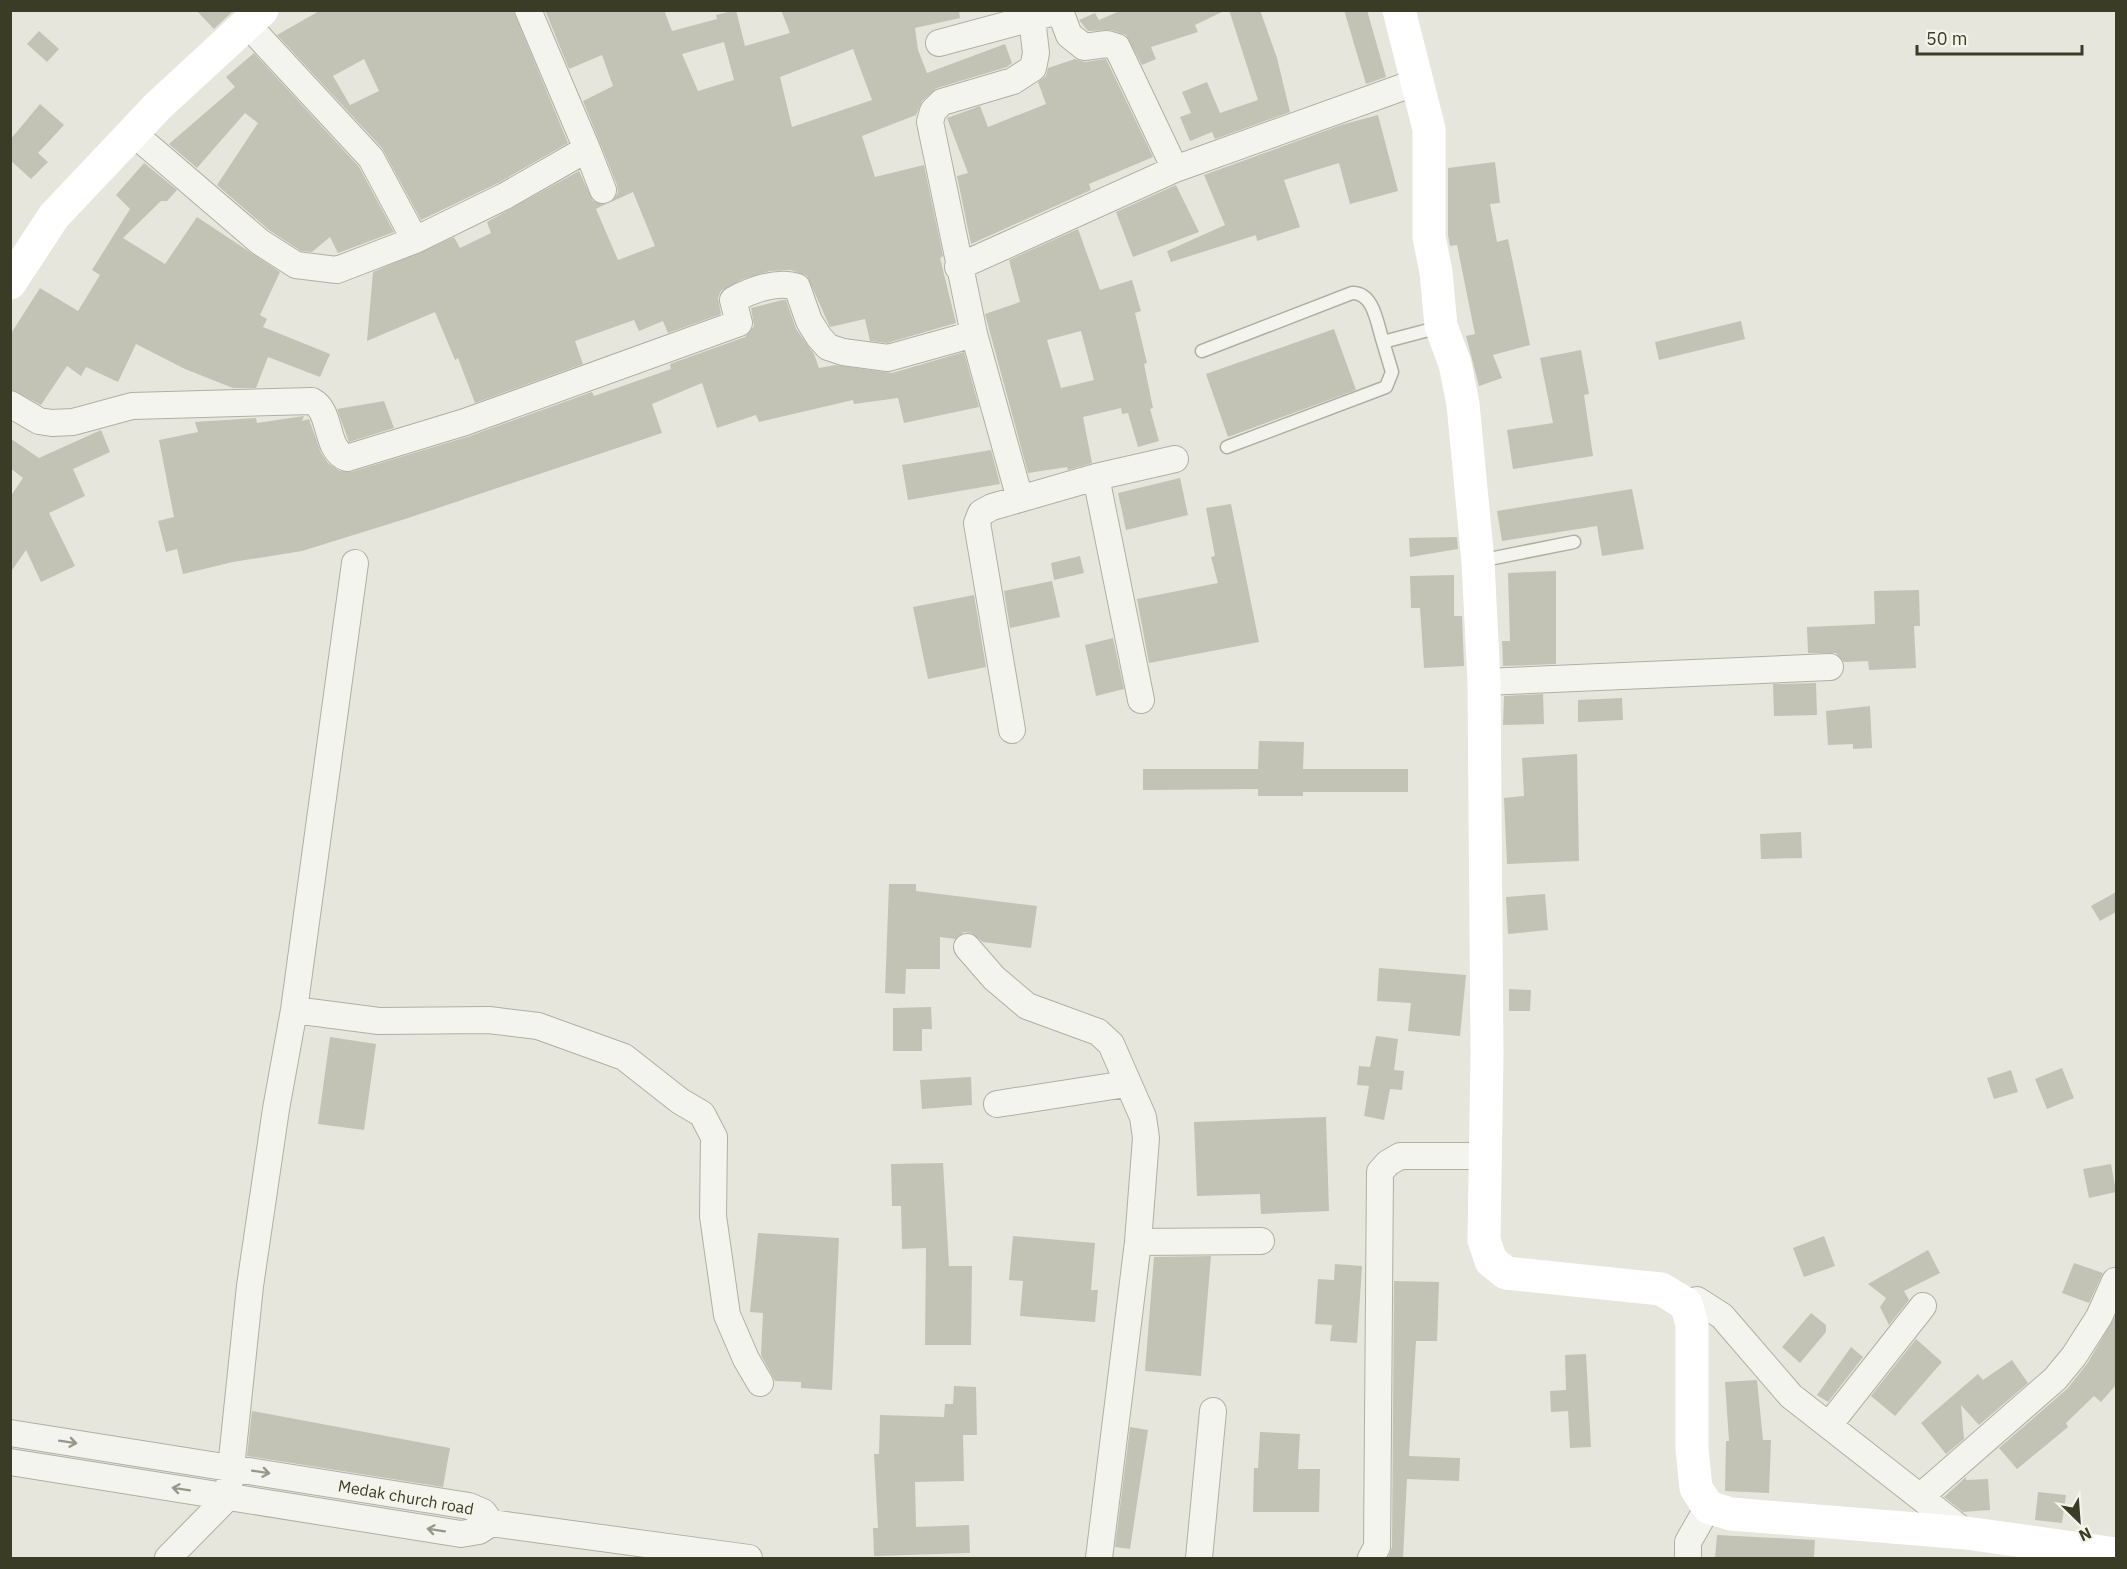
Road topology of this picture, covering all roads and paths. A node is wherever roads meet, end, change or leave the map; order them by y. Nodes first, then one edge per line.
1 (528, 10) edge
2 (1399, 10) edge
3 (1061, 11) edge
4 (255, 17) edge
5 (1032, 18) junction
6 (939, 43) dead end
7 (1417, 82) junction
8 (133, 133) junction
9 (587, 149) junction
10 (1174, 170) junction
11 (603, 190) dead end
12 (415, 240) junction
13 (958, 267) junction
14 (10, 283) edge
15 (1441, 326) junction
16 (974, 334) junction
17 (1383, 342) junction
18 (1202, 351) dead end
19 (10, 404) edge
20 (1227, 447) dead end
21 (1174, 459) dead end
22 (1096, 477) junction
23 (1020, 499) junction
24 (1574, 542) dead end
25 (1478, 562) junction
26 (355, 563) dead end
27 (1830, 667) dead end
28 (1484, 682) junction
29 (1141, 700) dead end
30 (1012, 730) dead end
31 (967, 947) dead end
32 (294, 1010) junction
33 (1126, 1084) junction
34 (997, 1104) dead end
35 (1485, 1156) junction
36 (1261, 1241) dead end
37 (1138, 1242) junction
38 (2115, 1281) edge
39 (1686, 1304) junction
40 (1923, 1306) dead end
41 (760, 1383) dead end
42 (1213, 1411) dead end
43 (1829, 1425) junction
44 (10, 1433) edge
45 (10, 1462) edge
46 (233, 1468) junction
47 (1921, 1496) junction
48 (228, 1497) junction
49 (1708, 1507) junction
50 (491, 1523) junction
51 (1966, 1533) junction
52 (2104, 1555) edge
53 (167, 1558) edge
54 (749, 1558) edge
55 (1099, 1558) edge
56 (1199, 1558) edge
57 (1371, 1558) edge
58 (1688, 1558) edge

1 - 9 street
2 - 7 street
3 - 5 street
3 - 10 street
4 - 8 street
4 - 12 street
5 - 6 street
5 - 13 street
7 - 10 street
7 - 15 street
8 - 12 street
8 - 14 street
9 - 11 street
9 - 12 street
10 - 13 street
13 - 16 street
15 - 17 lane
15 - 25 street
16 - 19 street
16 - 23 street
17 - 18 lane
17 - 20 lane
21 - 22 street
22 - 23 street
22 - 29 street
23 - 30 street
24 - 25 lane
25 - 28 street
26 - 32 street
27 - 28 street
28 - 35 street
31 - 33 street
32 - 41 street
32 - 46 street
33 - 34 street
33 - 37 street
35 - 39 street
35 - 57 street
36 - 37 street
37 - 55 street
38 - 47 street
39 - 43 street
39 - 49 street
40 - 43 street
42 - 56 street
43 - 47 street
44 -> 46 street, Medak church road
48 -> 45 street, Medak church road
46 - 48 street
46 -> 50 street, Medak church road
47 - 51 street
50 -> 48 street, Medak church road
48 - 53 street
49 - 51 street
49 - 58 street
50 - 54 street
51 - 52 street

